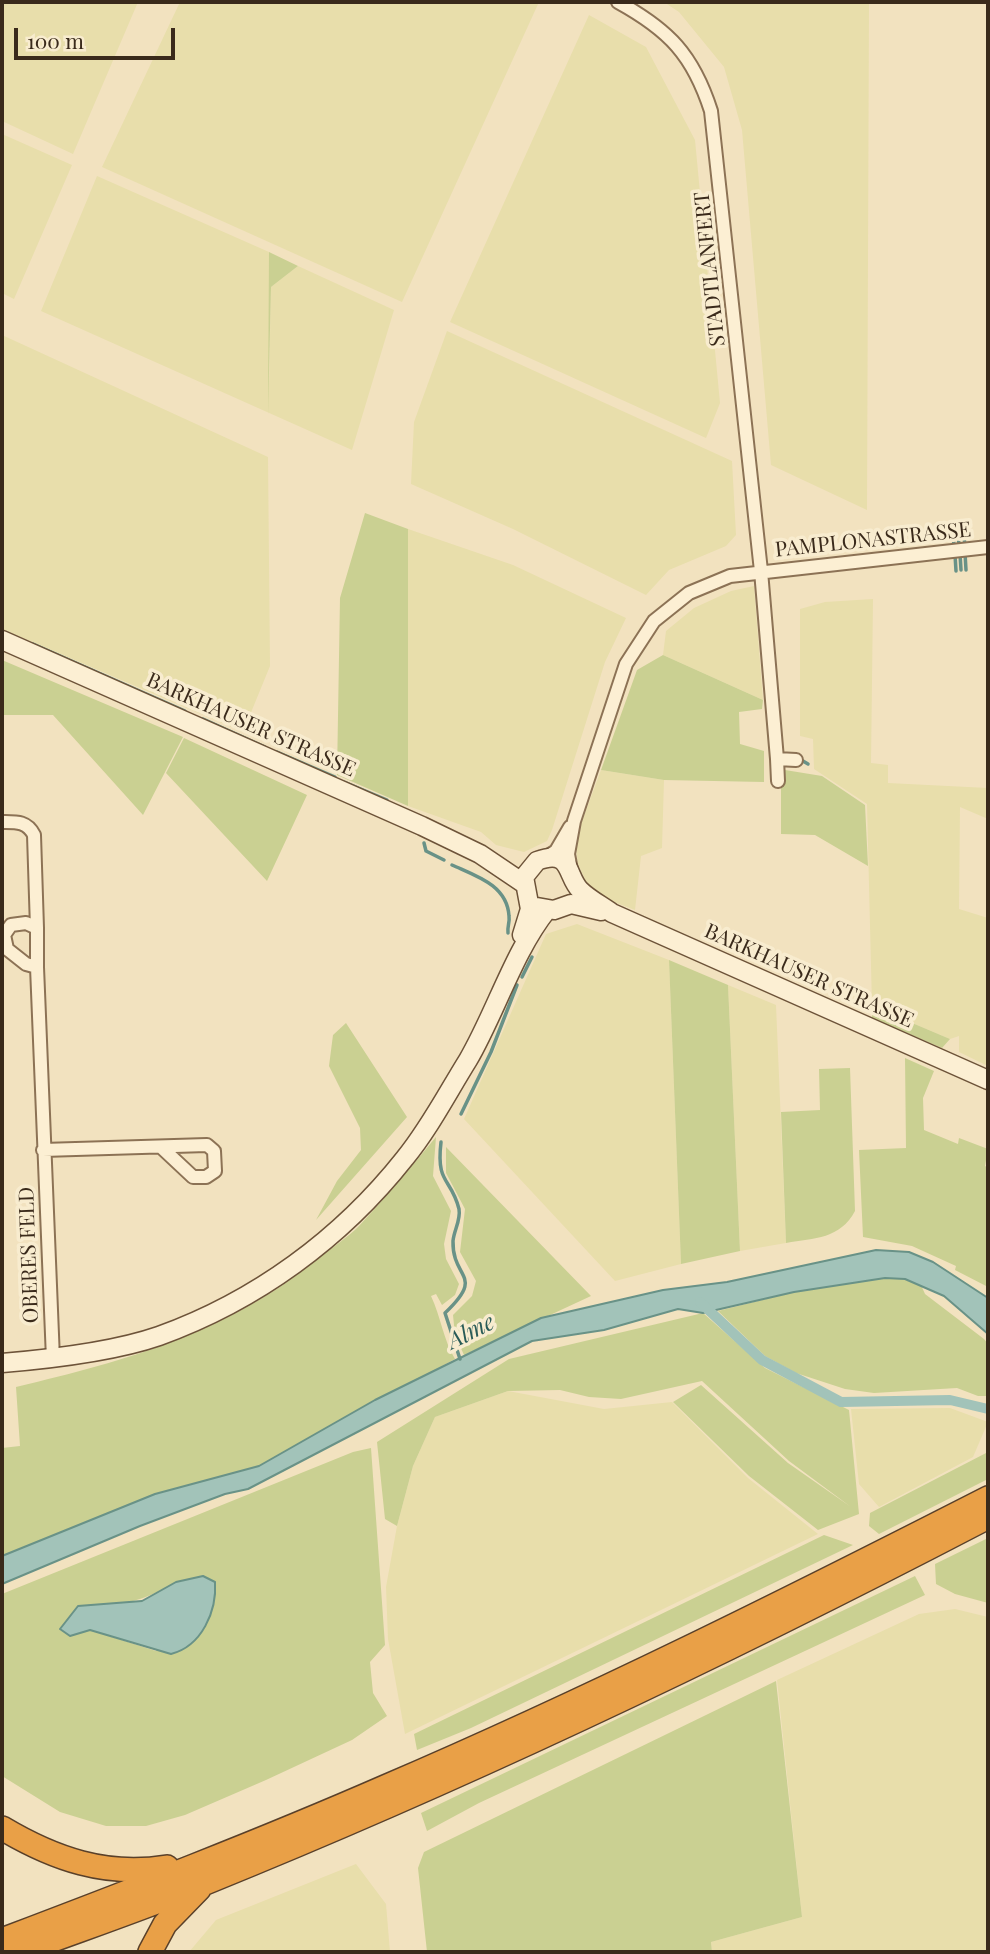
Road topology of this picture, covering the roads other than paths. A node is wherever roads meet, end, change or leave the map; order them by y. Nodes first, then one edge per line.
1 (618, 2) edge
2 (988, 547) edge
3 (761, 571) junction
4 (2, 640) edge
5 (777, 759) junction
6 (796, 760) dead end
7 (778, 781) dead end
8 (574, 821) junction
9 (2, 822) edge
10 (480, 854) junction
11 (537, 862) junction
12 (573, 875) junction
13 (525, 890) junction
14 (555, 908) junction
15 (611, 913) junction
16 (37, 928) junction
17 (37, 967) junction
18 (503, 987) junction
19 (988, 1080) edge
20 (161, 1147) dead end
21 (43, 1150) junction
22 (53, 1359) junction
23 (2, 1363) edge
24 (988, 1498) edge
25 (988, 1517) edge
26 (2, 1828) edge
27 (215, 1858) junction
28 (204, 1884) junction
29 (2, 1940) edge
30 (20, 1952) edge
31 (150, 1952) edge

1 - 3 street, STADTLANFERT
2 - 3 street, PAMPLONASTRASSE
3 - 5 street, PAMPLONASTRASSE
3 - 8 street, PAMPLONASTRASSE
4 - 10 street, BARKHAUSER STRASSE
5 - 6 street
5 - 7 street, PAMPLONASTRASSE
8 - 11 street
8 - 12 street
9 - 16 street, OBERES FELD
10 - 11 street, BARKHAUSER STRASSE
10 - 13 street, BARKHAUSER STRASSE
11 - 12 street
11 - 13 street
12 - 14 street
12 - 15 street, BARKHAUSER STRASSE
13 - 14 street
13 - 18 street
14 - 15 street, BARKHAUSER STRASSE
14 - 18 street
15 - 19 street, BARKHAUSER STRASSE
16 - 17 street, OBERES FELD
16 - 17 street
17 - 21 street, OBERES FELD
18 - 22 street
20 - 21 street
21 - 22 street, OBERES FELD
22 - 23 street
24 - 27 highway
25 - 28 highway
26 - 27 highway
27 - 29 highway
28 - 30 highway
28 - 31 highway

